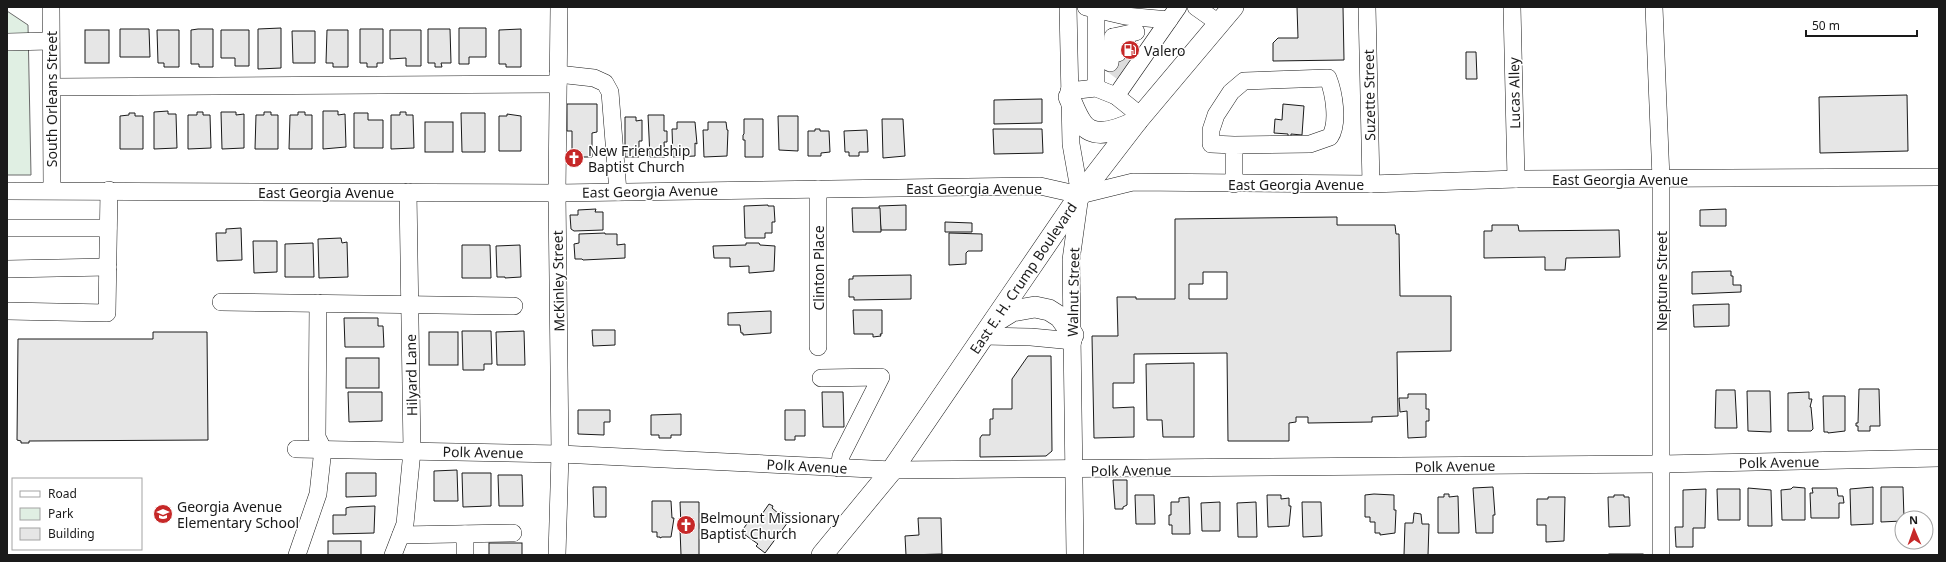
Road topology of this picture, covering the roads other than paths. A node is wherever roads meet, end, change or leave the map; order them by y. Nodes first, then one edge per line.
1 (51, 7) edge
2 (559, 7) edge
3 (1068, 7) edge
4 (1196, 7) edge
5 (1367, 7) edge
6 (1512, 7) edge
7 (1654, 7) edge
8 (1091, 8) edge
9 (1173, 14) edge
10 (1225, 14) edge
11 (51, 41) junction
12 (7, 42) edge
13 (1129, 52) junction
14 (558, 79) junction
15 (52, 87) junction
16 (1096, 88) junction
17 (1069, 94) junction
18 (1116, 96) junction
19 (1139, 118) junction
20 (1234, 145) junction
21 (1939, 177) edge
22 (1516, 179) junction
23 (1662, 179) junction
24 (1234, 184) junction
25 (1370, 184) junction
26 (818, 189) junction
27 (52, 190) junction
28 (109, 190) junction
29 (7, 191) edge
30 (408, 192) junction
31 (618, 192) junction
32 (557, 193) junction
33 (1080, 195) junction
34 (7, 228) edge
35 (108, 228) junction
36 (108, 266) junction
37 (7, 268) edge
38 (221, 302) dead end
39 (318, 303) junction
40 (410, 305) junction
41 (514, 306) dead end
42 (7, 311) edge
43 (988, 330) junction
44 (1072, 338) junction
45 (818, 347) dead end
46 (821, 378) dead end
47 (296, 449) dead end
48 (323, 449) junction
49 (412, 451) junction
50 (560, 454) junction
51 (1939, 458) edge
52 (1661, 464) junction
53 (839, 468) junction
54 (892, 470) junction
55 (1075, 470) junction
56 (513, 533) dead end
57 (465, 534) junction
58 (401, 535) junction
59 (297, 555) edge
60 (393, 555) edge
61 (465, 555) edge
62 (557, 555) edge
63 (822, 555) edge
64 (1075, 555) edge
65 (1661, 555) edge

1 - 11 street, South Orleans Street
2 - 14 street, McKinley Street
3 - 17 street, Walnut Street
4 - 10 street
5 - 25 street, Suzette Street
6 - 22 street, Lucas Alley
7 - 23 street, Neptune Street
8 - 9 street
8 - 13 street
9 - 13 street
10 - 19 main road, East E. H. Crump Boulevard
11 - 12 street
11 - 15 street, South Orleans Street
13 - 16 street
13 - 18 street
14 - 15 street
14 - 31 street
14 - 32 street, McKinley Street
15 - 27 street, South Orleans Street
16 - 17 street
16 - 18 street
17 - 19 main road
17 - 33 street, Walnut Street
18 - 19 street
19 - 33 main road, East E. H. Crump Boulevard
20 - 20 street
20 - 24 street
21 - 23 street, East Georgia Avenue
22 - 23 street, East Georgia Avenue
22 - 25 street, East Georgia Avenue
23 - 52 street, Neptune Street
24 - 25 street, East Georgia Avenue
24 - 33 street, East Georgia Avenue
26 - 31 street, East Georgia Avenue
26 - 33 street, East Georgia Avenue
26 - 45 street, Clinton Place
27 - 28 street, East Georgia Avenue
27 - 29 street, East Georgia Avenue
28 - 30 street, East Georgia Avenue
28 - 35 street
30 - 32 street, East Georgia Avenue
30 - 40 street, Hilyard Lane
31 - 32 street, East Georgia Avenue
32 - 50 street, McKinley Street
33 - 43 main road, East E. H. Crump Boulevard
33 - 44 street, Walnut Street
34 - 35 street
35 - 36 street
36 - 37 street
36 - 42 street
38 - 39 street
39 - 40 street
39 - 48 street
40 - 41 street
40 - 49 street, Hilyard Lane
43 - 44 street
43 - 44 main road
43 - 54 main road, East E. H. Crump Boulevard
44 - 55 street, Walnut Street
46 - 53 street
47 - 48 street, Polk Avenue
48 - 49 street, Polk Avenue
48 - 59 street
49 - 50 street, Polk Avenue
49 - 58 street, Hilyard Lane
50 - 53 street, Polk Avenue
50 - 62 street, McKinley Street
51 - 52 street, Polk Avenue
52 - 55 street, Polk Avenue
52 - 65 street, Neptune Street
53 - 54 street, Polk Avenue
54 - 55 street, Polk Avenue
54 - 63 main road, East E. H. Crump Boulevard
55 - 64 street, Walnut Street
56 - 57 street
57 - 58 street
57 - 61 street
58 - 60 street, Hilyard Lane

